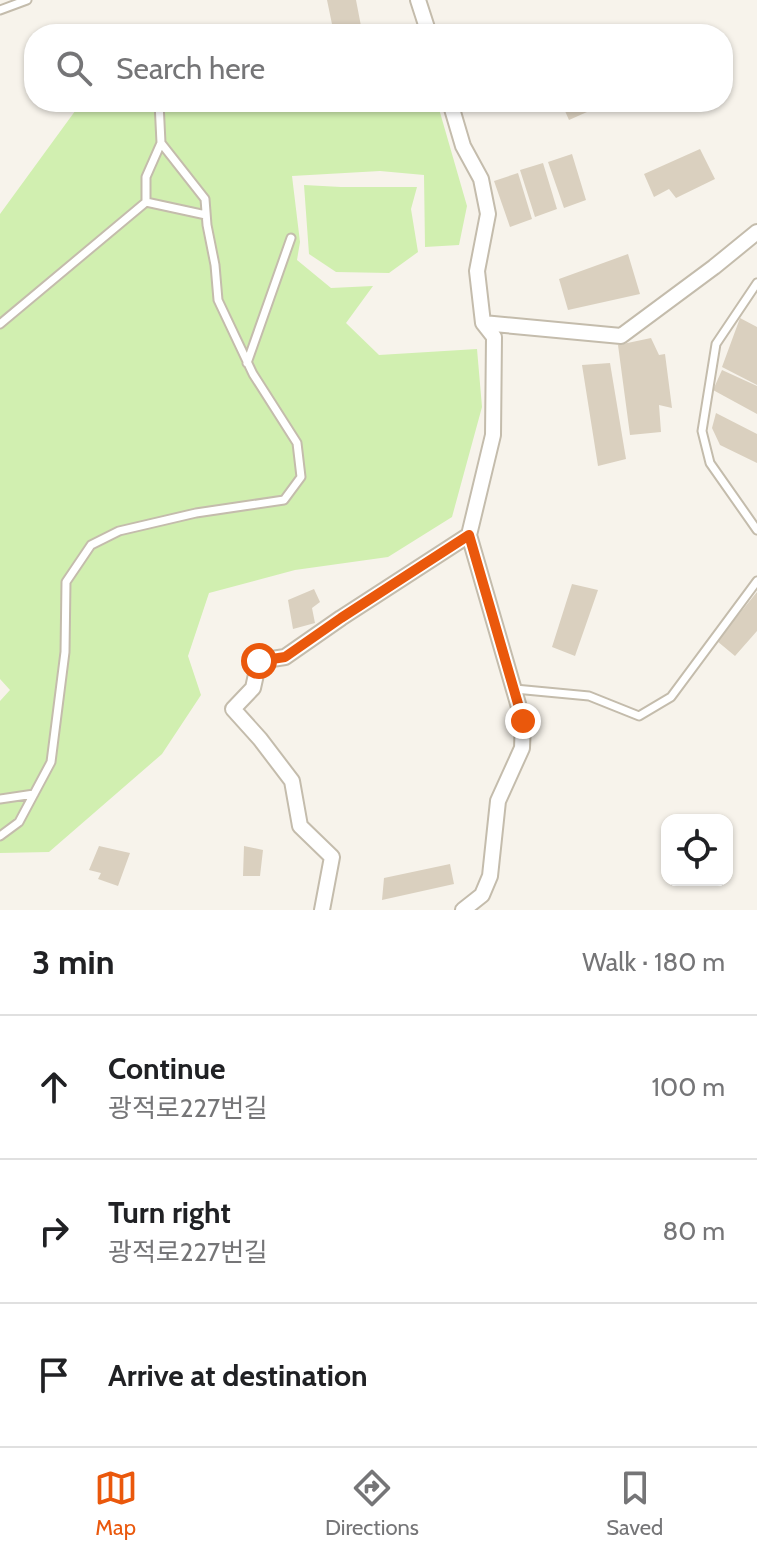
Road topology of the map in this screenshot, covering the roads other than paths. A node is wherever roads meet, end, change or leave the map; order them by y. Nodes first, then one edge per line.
1 (27, 0) edge
2 (418, 0) edge
3 (0, 10) edge
4 (426, 24) edge
5 (159, 112) edge
6 (453, 112) edge
7 (161, 143) junction
8 (146, 202) junction
9 (206, 215) junction
10 (757, 232) edge
11 (291, 238) dead end
12 (757, 283) edge
13 (483, 323) junction
14 (0, 324) edge
15 (247, 363) junction
16 (757, 530) edge
17 (469, 535) junction
18 (757, 581) edge
19 (514, 689) junction
20 (34, 794) junction
21 (0, 799) edge
22 (0, 836) edge
23 (322, 910) edge
24 (463, 910) edge

1 - 3 lane
2 - 4 street
5 - 7 lane
6 - 13 street
7 - 8 lane
7 - 9 lane
8 - 9 lane
8 - 14 lane
9 - 15 lane
10 - 13 street
11 - 15 lane
12 - 16 lane
13 - 17 street
15 - 20 lane
17 - 19 street
17 - 23 street
18 - 19 lane
19 - 24 street
20 - 21 lane
20 - 22 lane

